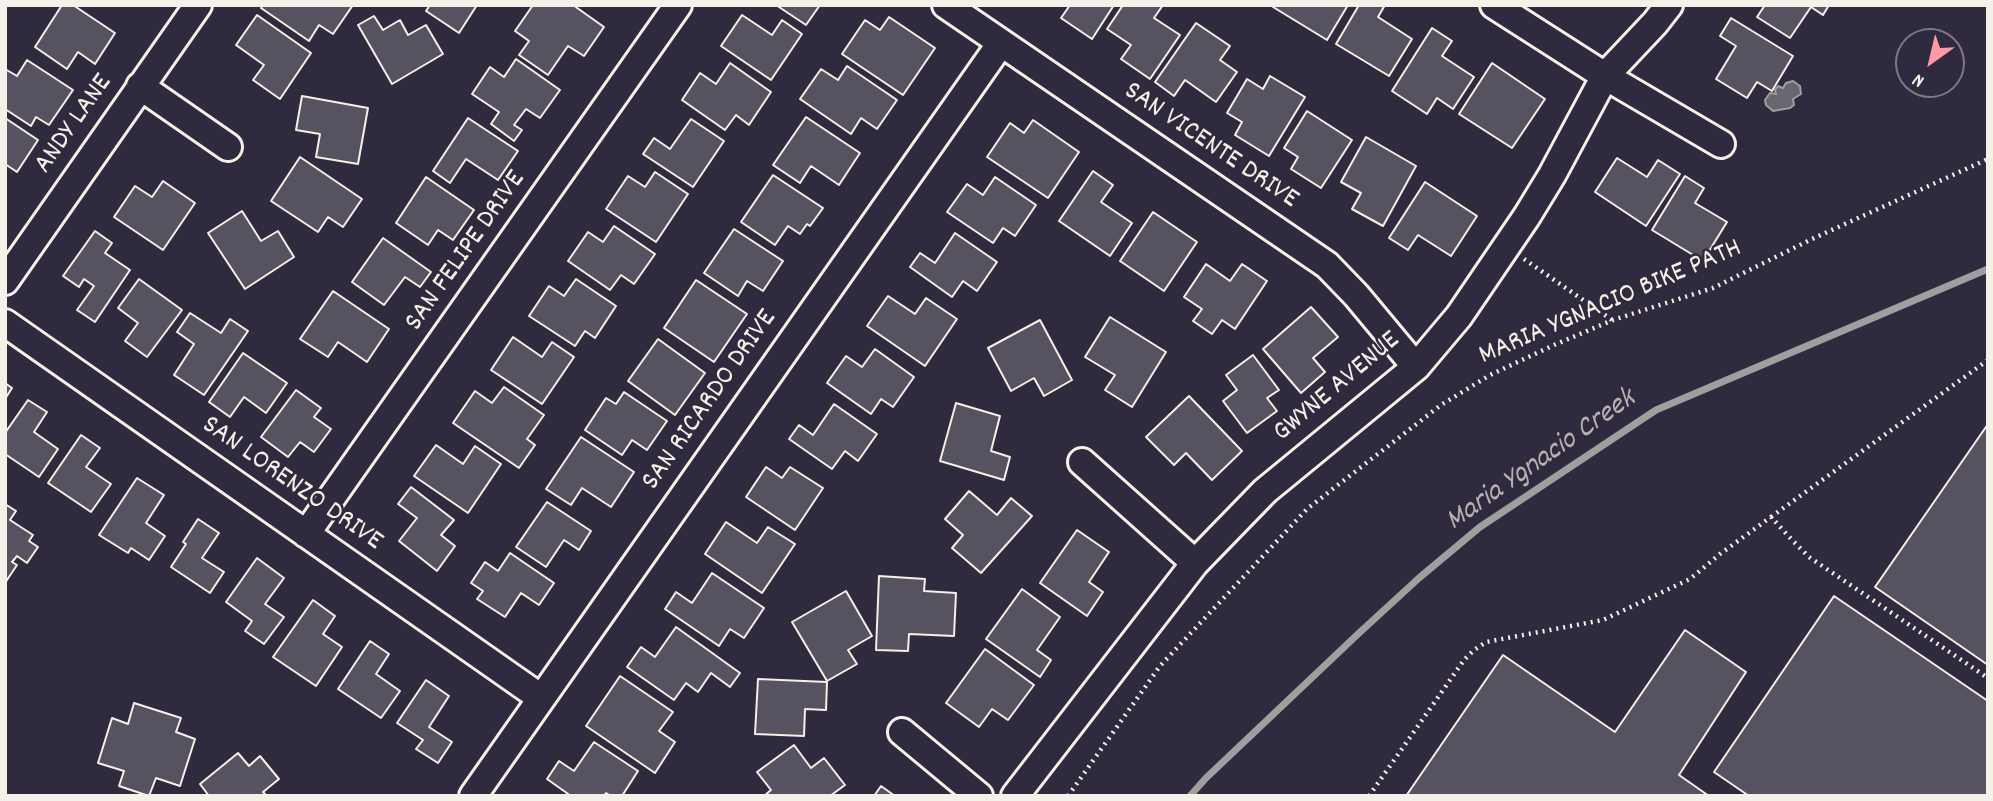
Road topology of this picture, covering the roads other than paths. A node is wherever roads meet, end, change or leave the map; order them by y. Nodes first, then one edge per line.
1 (198, 5) edge
2 (678, 5) edge
3 (946, 5) edge
4 (1494, 5) edge
5 (1669, 5) edge
6 (1001, 43) junction
7 (1605, 76) junction
8 (140, 86) junction
9 (1721, 144) dead end
10 (228, 147) dead end
11 (5, 281) edge
12 (5, 323) edge
13 (1416, 367) junction
14 (1082, 462) dead end
15 (306, 534) junction
16 (1195, 563) junction
17 (541, 698) junction
18 (902, 732) dead end
19 (473, 796) edge
20 (979, 796) edge
21 (1015, 796) edge

1 - 8 street, ANDY LANE
2 - 15 street, SAN FELIPE DRIVE
3 - 6 street, SAN VICENTE DRIVE
4 - 7 street
5 - 7 street, GWYNE AVENUE
6 - 13 street, SAN VICENTE DRIVE
6 - 17 street, SAN RICARDO DRIVE
7 - 9 street
7 - 13 street, GWYNE AVENUE
8 - 10 street
8 - 11 street, ANDY LANE
12 - 15 street, SAN LORENZO DRIVE
13 - 16 street, GWYNE AVENUE
14 - 16 street
15 - 17 street, SAN LORENZO DRIVE
16 - 21 street, GWYNE AVENUE
17 - 19 street, SAN RICARDO DRIVE
18 - 20 street

